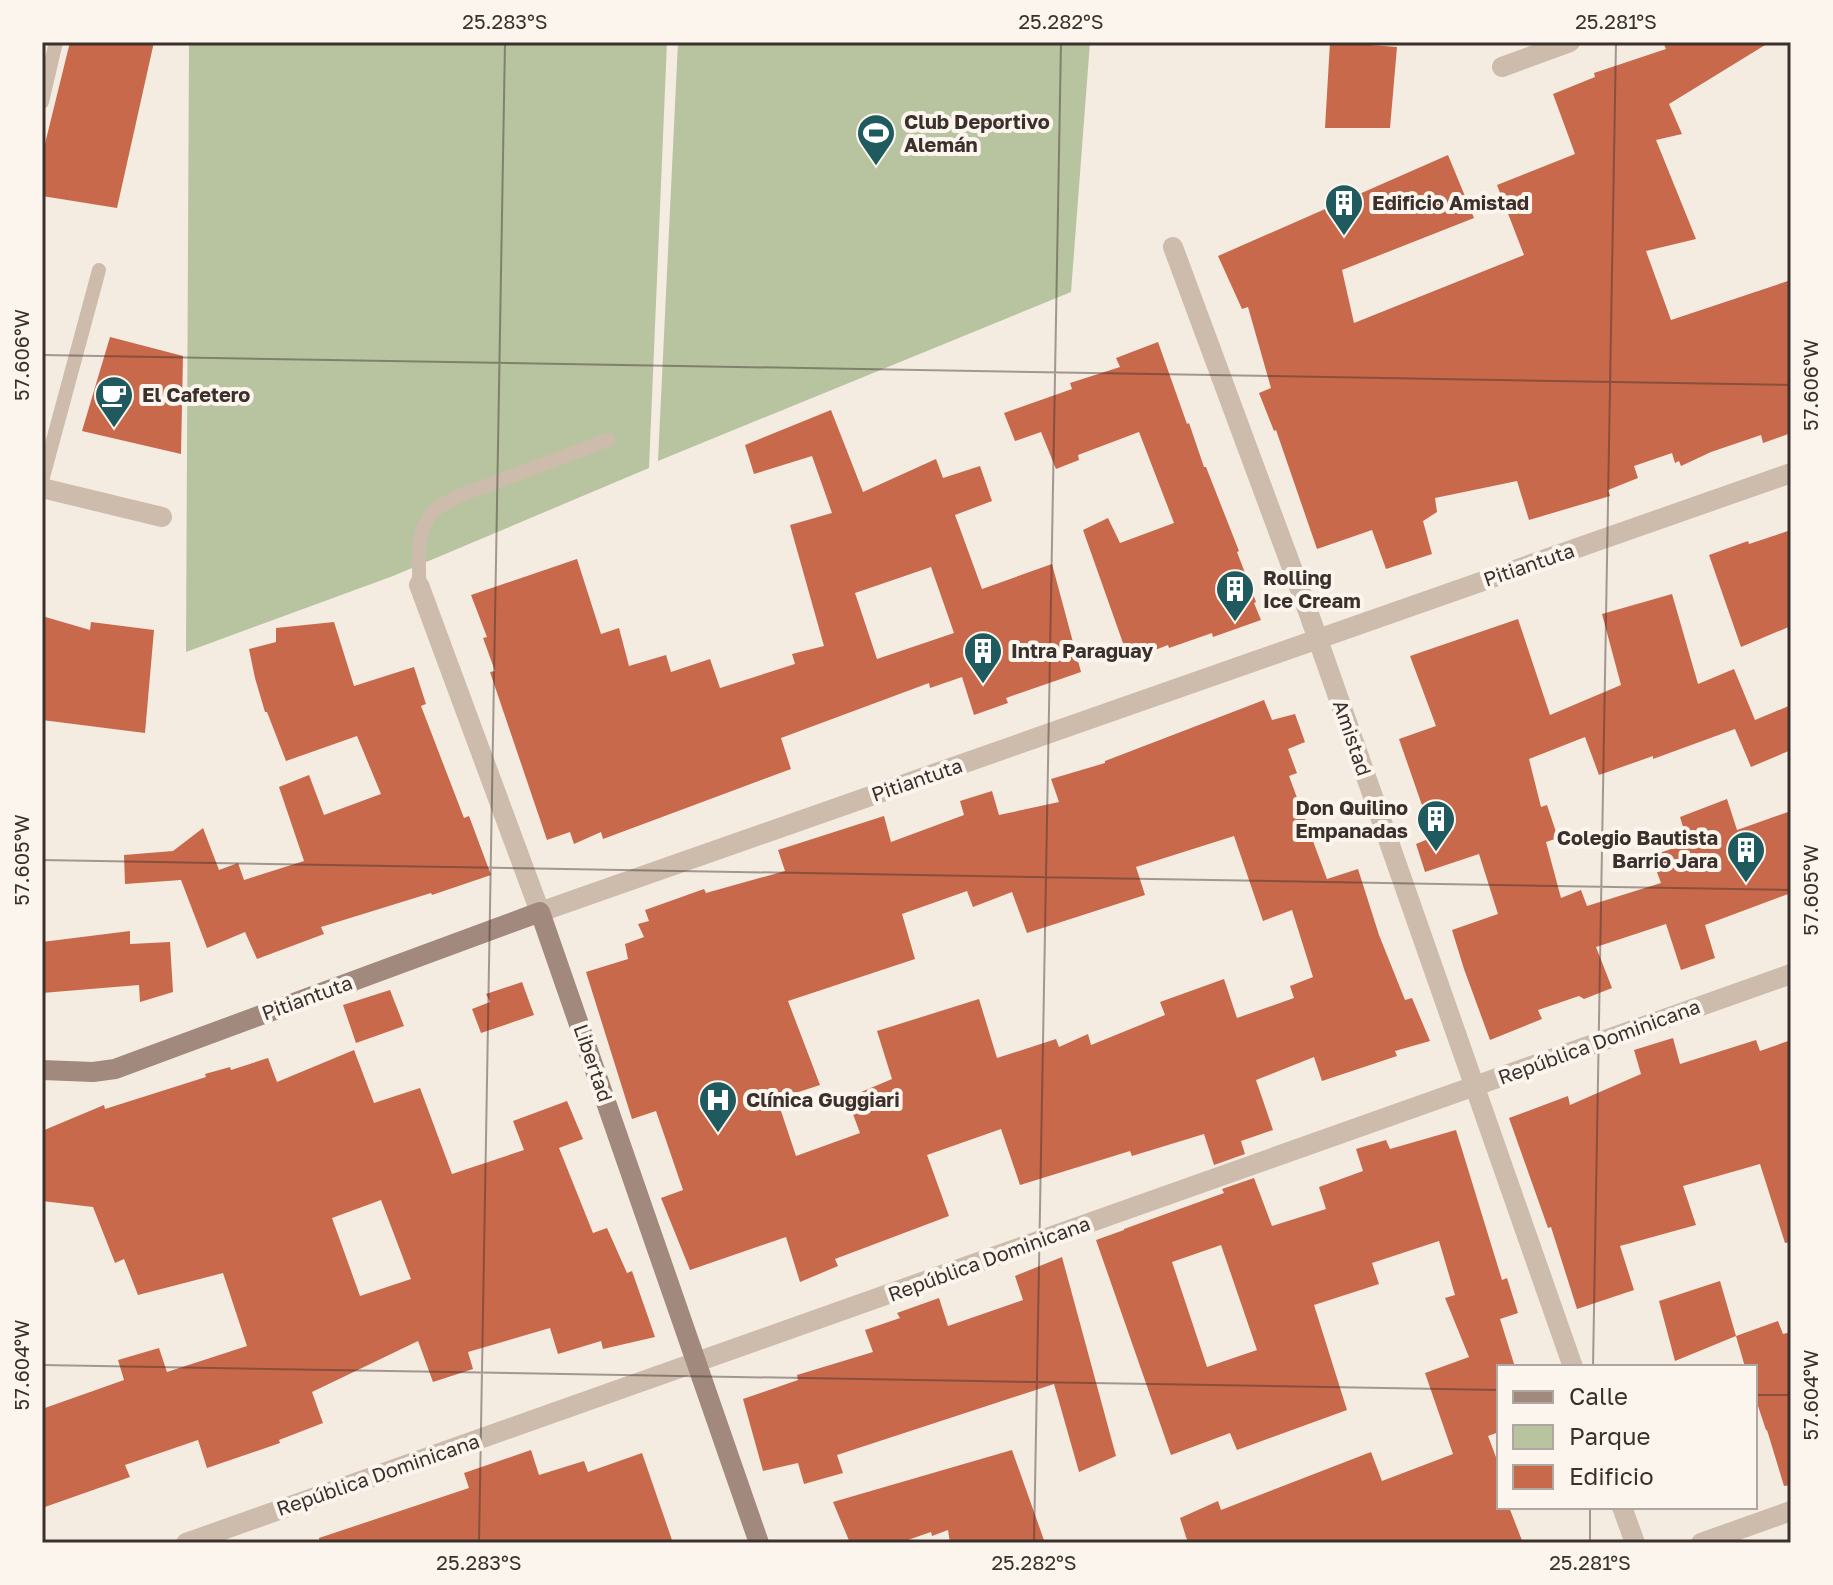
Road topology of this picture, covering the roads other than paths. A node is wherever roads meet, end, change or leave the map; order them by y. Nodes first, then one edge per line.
1 (56, 42) edge
2 (1570, 42) edge
3 (1502, 67) dead end
4 (42, 102) edge
5 (1173, 247) dead end
6 (99, 270) dead end
7 (608, 440) dead end
8 (1791, 473) edge
9 (42, 481) edge
10 (42, 488) edge
11 (162, 517) dead end
12 (419, 585) joint
13 (1318, 640) junction
14 (540, 912) junction
15 (1791, 974) edge
16 (42, 1070) edge
17 (1474, 1087) junction
18 (698, 1362) junction
19 (1572, 1365) edge
20 (1623, 1509) edge
21 (1791, 1511) edge
22 (186, 1543) edge
23 (759, 1543) edge
24 (1635, 1543) edge
25 (1701, 1543) edge

1 - 4 lane
2 - 3 street
5 - 13 street, Amistad
6 - 9 lane
7 - 12 lane
8 - 13 street, Pitiantuta
10 - 11 street
12 - 14 street, Libertad
13 - 14 street, Pitiantuta
13 - 17 street, Amistad
14 - 16 street, Pitiantuta
14 - 18 street, Libertad
15 - 17 street, República Dominicana
17 - 18 street, República Dominicana
17 - 19 street, Amistad
18 - 22 street, República Dominicana
18 - 23 street, Libertad
20 - 24 street
21 - 25 street

